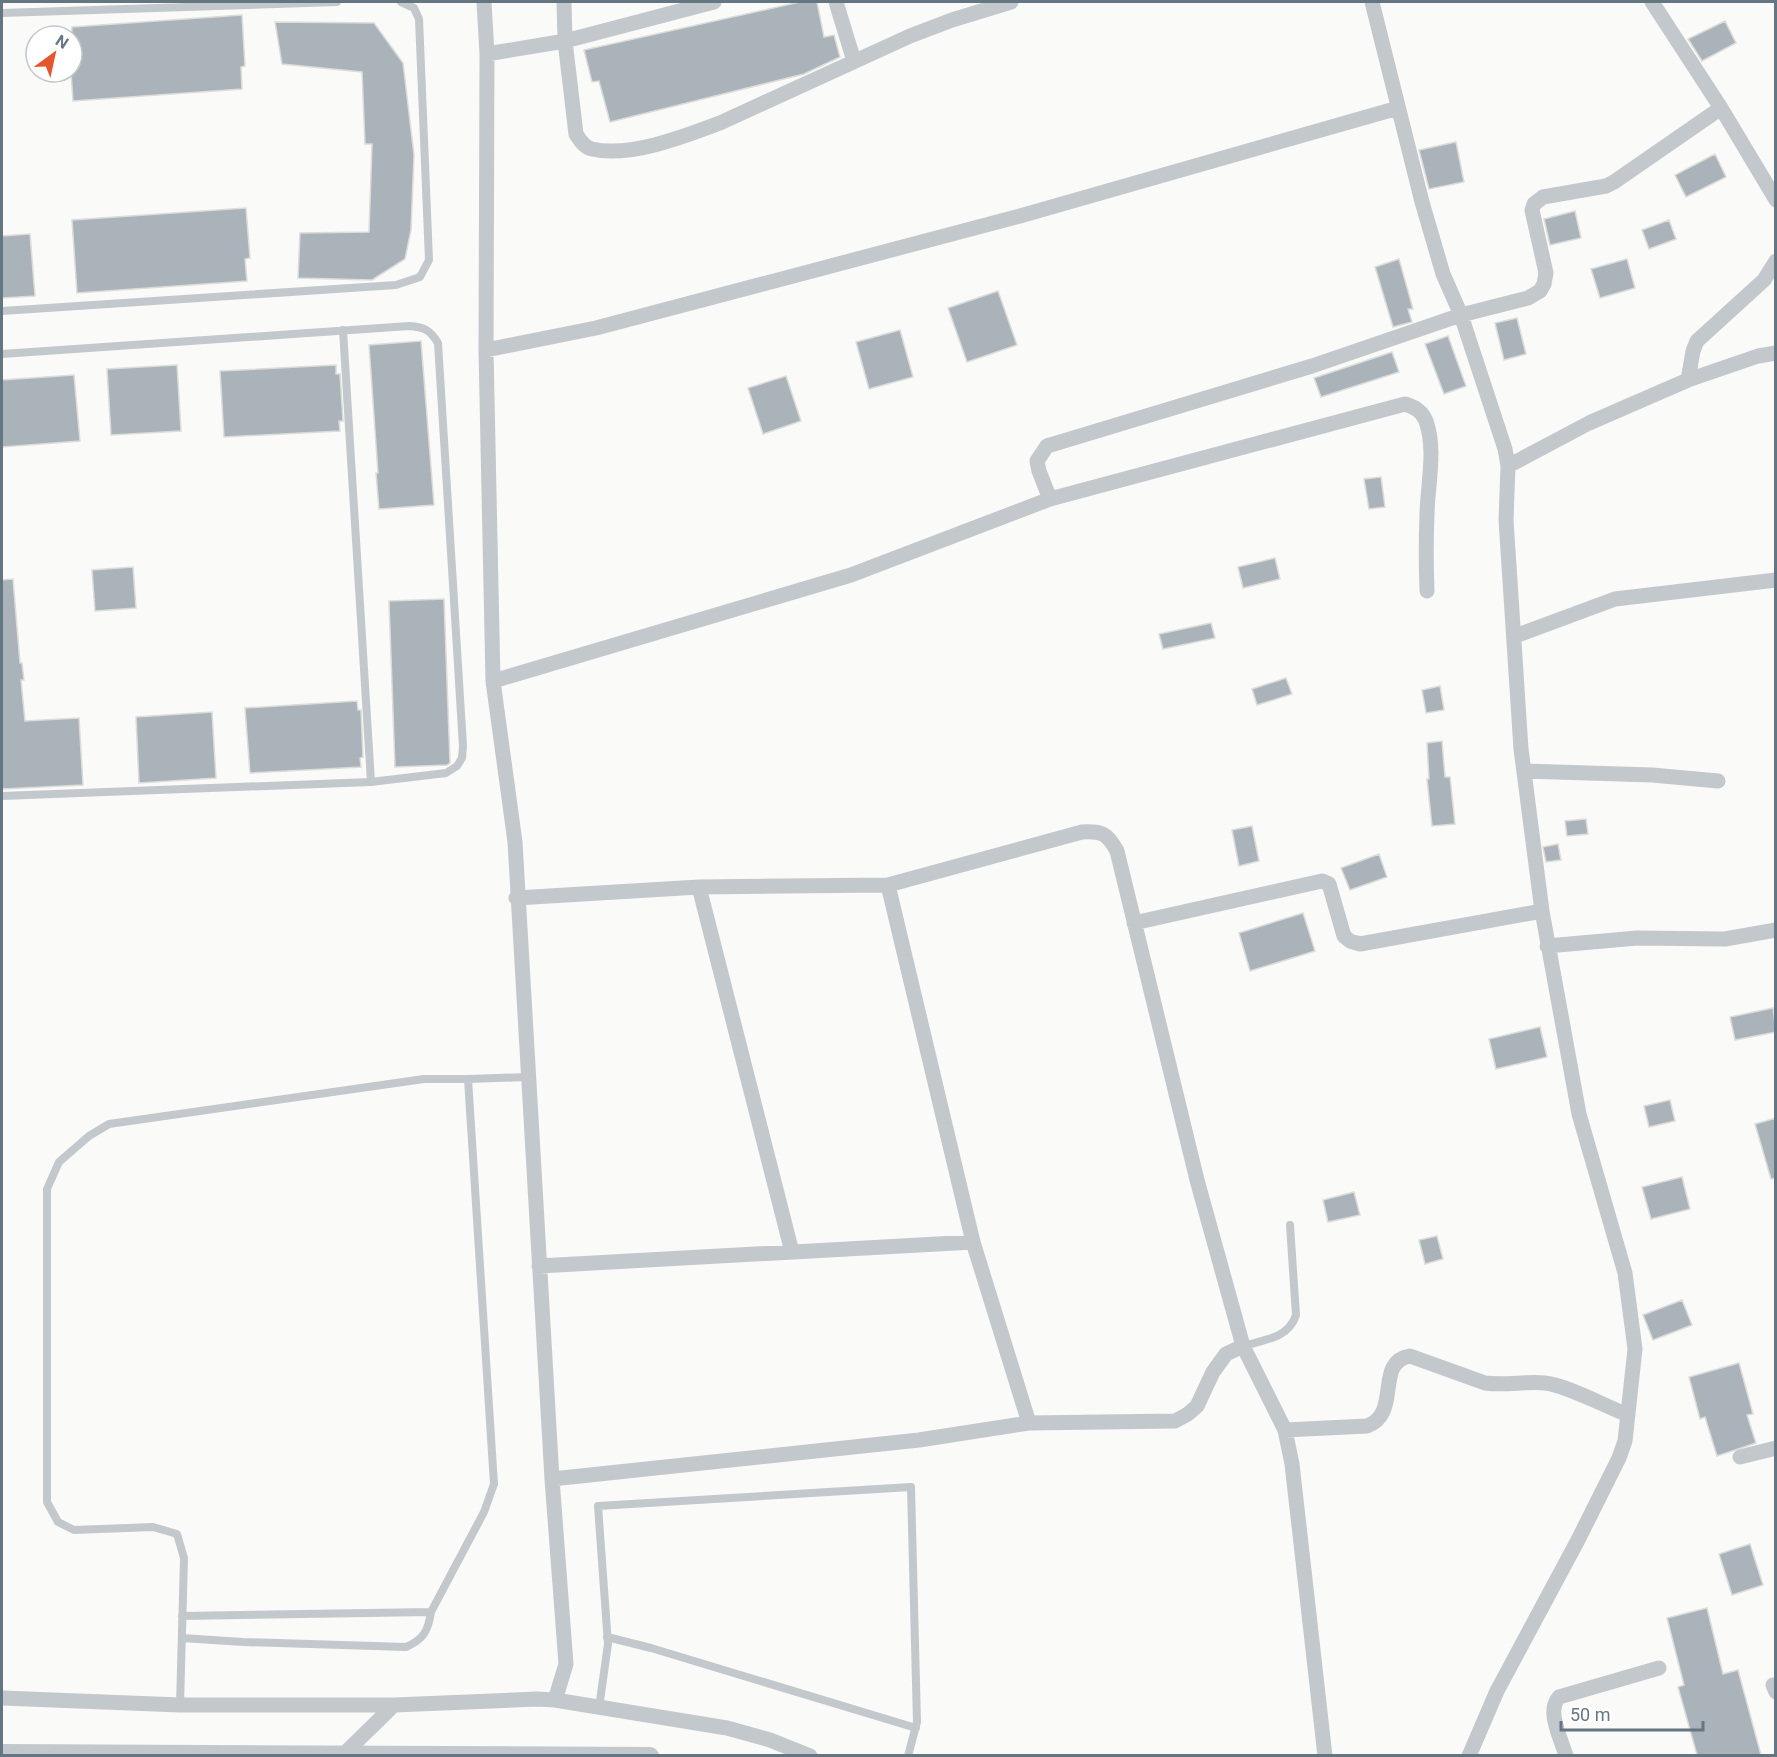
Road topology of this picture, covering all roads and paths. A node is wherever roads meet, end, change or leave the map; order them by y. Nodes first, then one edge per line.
1 (337, 2) edge
2 (401, 2) edge
3 (484, 2) edge
4 (564, 2) edge
5 (714, 2) edge
6 (836, 2) edge
7 (1011, 2) edge
8 (1372, 2) edge
9 (1652, 2) edge
10 (2, 13) edge
11 (565, 40) junction
12 (487, 54) junction
13 (854, 61) junction
14 (1398, 108) junction
15 (1721, 108) junction
16 (1776, 200) edge
17 (1776, 261) edge
18 (2, 311) edge
19 (1461, 315) junction
20 (343, 330) junction
21 (486, 350) junction
22 (1776, 353) edge
23 (2, 354) edge
24 (1688, 380) junction
25 (1508, 466) junction
26 (1050, 499) junction
27 (1776, 580) edge
28 (1426, 591) dead end
29 (1515, 636) junction
30 (493, 681) junction
31 (1524, 771) junction
32 (1718, 781) dead end
33 (371, 782) junction
34 (2, 796) edge
35 (888, 885) junction
36 (699, 887) junction
37 (516, 898) junction
38 (1542, 911) junction
39 (1134, 923) junction
40 (1776, 930) edge
41 (1547, 946) junction
42 (528, 1077) junction
43 (468, 1079) junction
44 (1290, 1225) dead end
45 (973, 1242) junction
46 (792, 1252) junction
47 (539, 1266) junction
48 (1243, 1346) junction
49 (1628, 1415) junction
50 (1029, 1423) junction
51 (1285, 1430) junction
52 (1776, 1448) edge
53 (1740, 1457) dead end
54 (552, 1479) junction
55 (431, 1612) junction
56 (182, 1616) junction
57 (608, 1637) junction
58 (183, 1638) junction
59 (1659, 1668) dead end
60 (2, 1698) edge
61 (555, 1700) junction
62 (180, 1705) junction
63 (394, 1705) junction
64 (599, 1708) junction
65 (916, 1728) junction
66 (2, 1753) edge
67 (345, 1753) junction
68 (650, 1755) edge
69 (810, 1755) edge
70 (908, 1755) edge
71 (1325, 1755) edge
72 (1469, 1755) edge
73 (1566, 1755) edge

1 - 10 lane
2 - 18 lane
3 - 12 street
4 - 11 street
5 - 11 street
6 - 13 street
7 - 13 street
8 - 14 street
9 - 15 street
11 - 12 street
11 - 13 street
12 - 21 street
14 - 19 street
14 - 21 street
15 - 16 street
15 - 19 street
17 - 24 street
19 - 25 street
19 - 26 street
20 - 23 lane
20 - 33 lane
20 - 33 lane
21 - 30 street
22 - 24 street
24 - 25 street
25 - 29 street
26 - 28 street
26 - 30 street
27 - 29 street
29 - 31 street
30 - 37 street
31 - 32 street
31 - 38 street
33 - 34 lane
35 - 36 street
35 - 39 street
35 - 45 street
36 - 37 street
36 - 46 street
37 - 42 street
38 - 39 street
38 - 41 street
39 - 48 street
40 - 41 street
41 - 49 street
42 - 43 lane
42 - 47 street
43 - 55 lane
43 - 56 lane
44 - 48 lane
45 - 46 street
45 - 50 street
46 - 47 street
47 - 54 street
48 - 50 street
48 - 51 street
49 - 51 street
49 - 72 street
50 - 54 street
51 - 71 street
52 - 53 street
54 - 61 street
55 - 56 lane
55 - 58 lane
56 - 58 lane
57 - 64 lane
57 - 65 lane
57 - 65 lane
58 - 62 lane
59 - 73 street
60 - 62 street
61 - 63 street
61 - 64 street
62 - 63 street
63 - 67 street
64 - 69 street
65 - 70 lane
66 - 67 street
67 - 68 street

